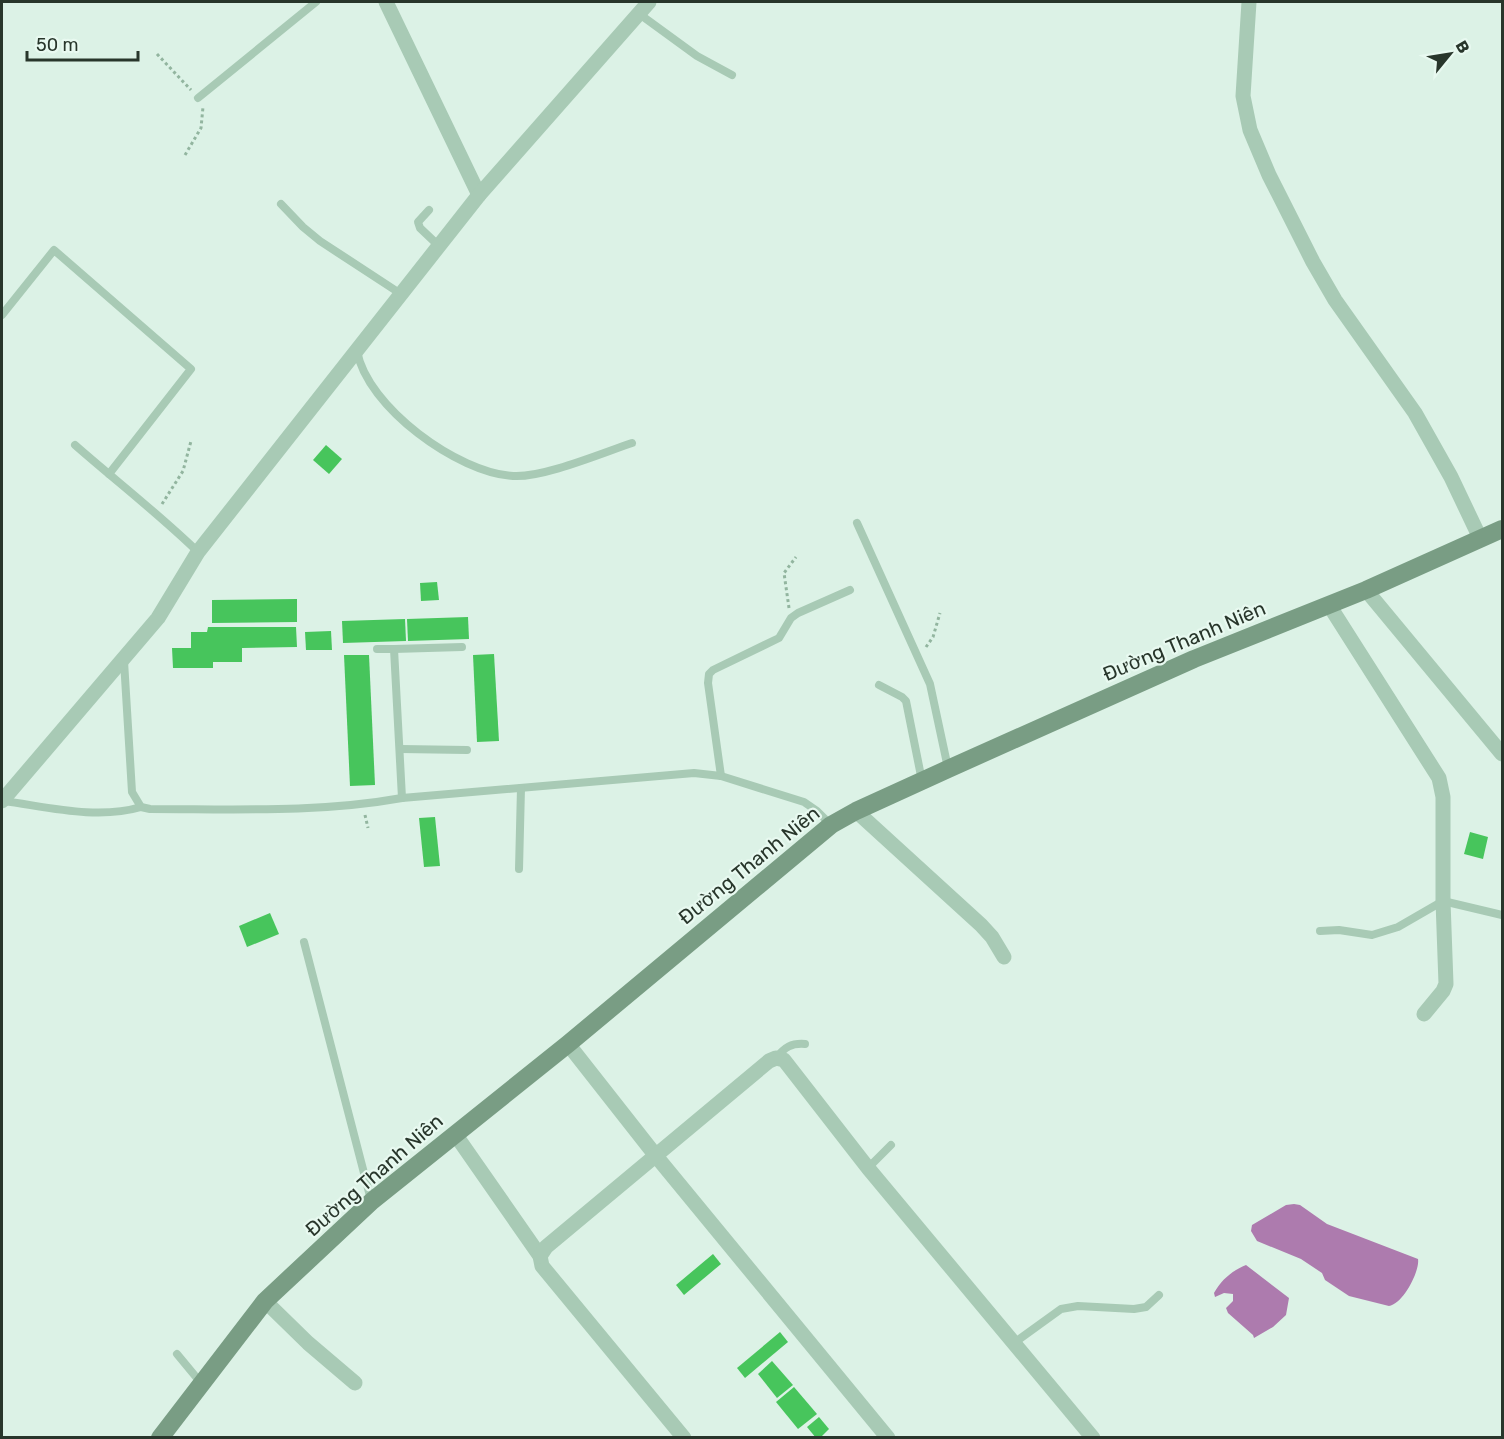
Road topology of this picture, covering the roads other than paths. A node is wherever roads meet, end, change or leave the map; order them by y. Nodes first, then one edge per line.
1 (316, 2) edge
2 (386, 2) edge
3 (649, 2) edge
4 (1249, 2) edge
5 (638, 13) junction
6 (732, 75) dead end
7 (198, 98) dead end
8 (478, 195) junction
9 (281, 204) dead end
10 (429, 210) dead end
11 (439, 246) junction
12 (401, 294) junction
13 (2, 315) edge
14 (357, 350) junction
15 (632, 443) dead end
16 (75, 445) dead end
17 (109, 474) junction
18 (857, 523) dead end
19 (1503, 529) edge
20 (1480, 538) junction
21 (198, 552) junction
22 (850, 590) dead end
23 (1366, 590) junction
24 (1329, 605) junction
25 (462, 647) dead end
26 (377, 649) dead end
27 (394, 649) junction
28 (123, 660) junction
29 (879, 685) dead end
30 (401, 749) junction
31 (467, 750) dead end
32 (1503, 754) edge
33 (948, 769) junction
34 (721, 776) junction
35 (922, 781) junction
36 (522, 788) junction
37 (402, 798) junction
38 (2, 801) edge
39 (141, 807) junction
40 (856, 811) junction
41 (831, 825) junction
42 (519, 869) dead end
43 (1443, 901) junction
44 (1503, 915) edge
45 (1320, 931) dead end
46 (304, 942) dead end
47 (1004, 957) dead end
48 (1424, 1014) dead end
49 (568, 1044) junction
50 (805, 1044) dead end
51 (776, 1058) junction
52 (456, 1134) junction
53 (891, 1145) dead end
54 (657, 1156) junction
55 (868, 1168) junction
56 (372, 1201) junction
57 (540, 1256) junction
58 (1159, 1295) dead end
59 (265, 1302) junction
60 (1014, 1343) junction
61 (177, 1354) dead end
62 (354, 1383) dead end
63 (201, 1384) junction
64 (160, 1437) edge
65 (684, 1437) edge
66 (888, 1437) edge
67 (1093, 1437) edge

1 - 7 lane
2 - 8 street
3 - 5 street
4 - 20 street
5 - 6 lane
5 - 8 street
8 - 11 street
9 - 12 lane
10 - 11 lane
11 - 12 street
12 - 14 street
13 - 17 lane
14 - 15 lane
14 - 21 street
16 - 17 lane
17 - 21 lane
18 - 33 lane
19 - 20 main road, Đường Thanh Niên
20 - 23 main road, Đường Thanh Niên
21 - 28 street
22 - 34 lane
23 - 24 main road, Đường Thanh Niên
23 - 32 street
24 - 33 main road, Đường Thanh Niên
24 - 43 street
25 - 27 lane
26 - 27 lane
27 - 30 lane
28 - 38 street
28 - 39 lane
29 - 35 lane
30 - 31 lane
30 - 37 lane
33 - 35 main road, Đường Thanh Niên
34 - 36 lane
34 - 41 lane
35 - 40 main road, Đường Thanh Niên
36 - 37 lane
36 - 42 lane
37 - 39 lane
38 - 39 lane
40 - 41 main road, Đường Thanh Niên
40 - 47 street
41 - 49 main road, Đường Thanh Niên
43 - 44 lane
43 - 45 lane
43 - 48 street
46 - 56 lane
49 - 52 main road, Đường Thanh Niên
49 - 54 street
50 - 51 lane
51 - 54 street
51 - 55 street
52 - 56 main road, Đường Thanh Niên
52 - 57 street
53 - 55 lane
54 - 57 street
54 - 66 street
55 - 60 street
56 - 59 main road, Đường Thanh Niên
57 - 65 street
58 - 60 lane
59 - 62 street
59 - 63 main road, Đường Thanh Niên
60 - 67 street
61 - 63 lane
63 - 64 main road, Đường Thanh Niên

